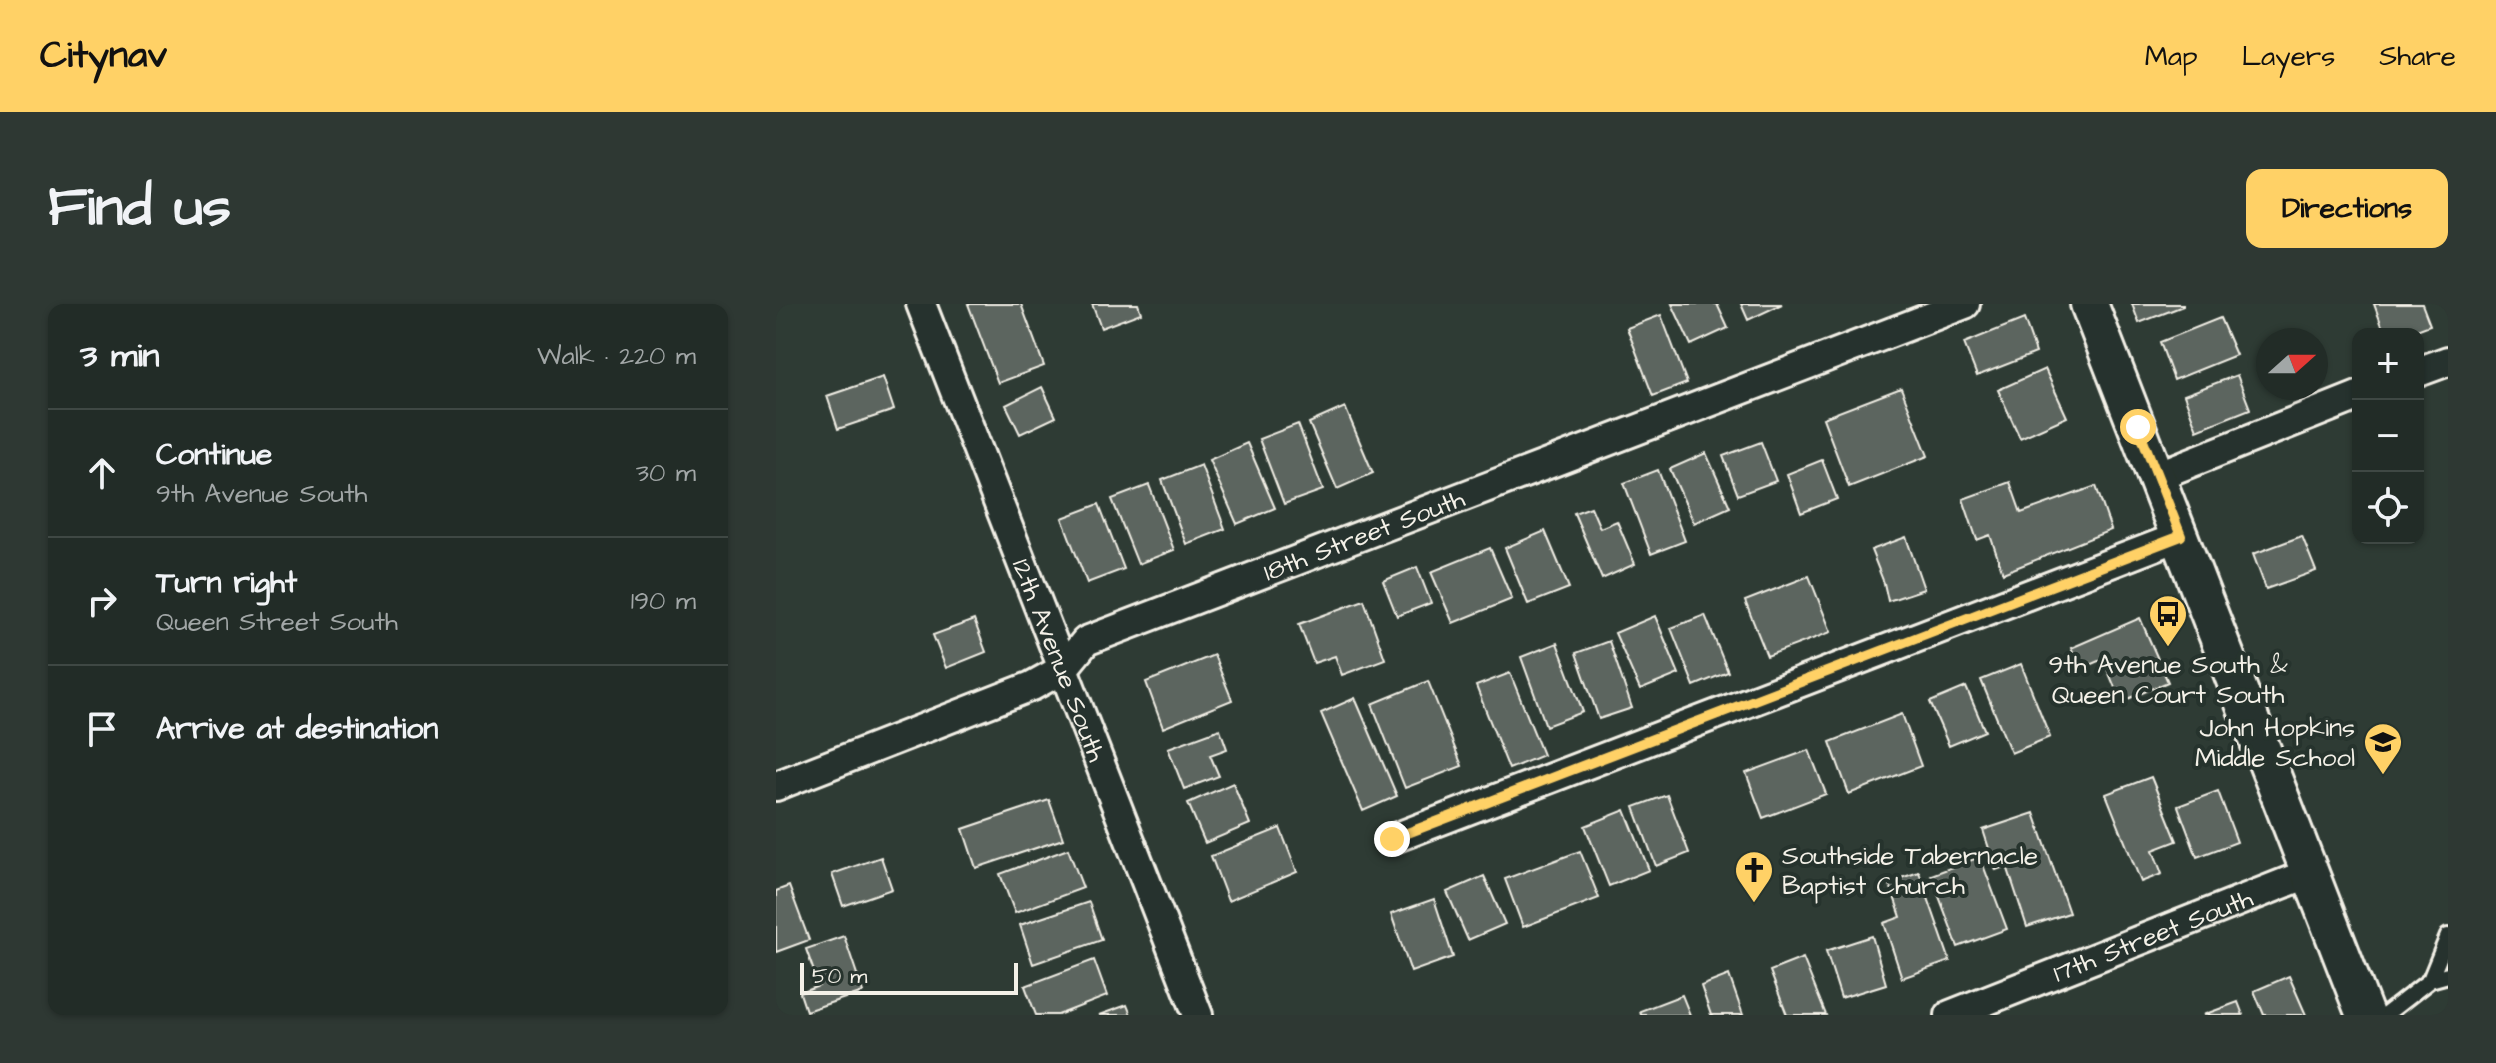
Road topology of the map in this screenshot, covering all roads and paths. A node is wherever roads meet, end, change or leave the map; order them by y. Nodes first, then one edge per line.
1 (921, 304) edge
2 (1965, 304) edge
3 (2089, 304) edge
4 (2448, 361) edge
5 (2424, 370) edge
6 (2352, 398) edge
7 (2157, 476) junction
8 (2181, 536) junction
9 (1063, 669) junction
10 (776, 786) edge
11 (1392, 839) dead end
12 (2310, 873) junction
13 (2448, 936) edge
14 (2448, 975) edge
15 (2430, 980) junction
16 (1198, 1015) edge
17 (1950, 1015) edge
18 (2365, 1015) edge
19 (2385, 1015) edge

1 - 9 street, 12th Avenue South
2 - 9 street, 18th Street South
3 - 7 street
4 - 5 street
6 - 7 street
7 - 8 street
8 - 11 street
8 - 12 street
9 - 10 street, 18th Street South
9 - 16 street, 12th Avenue South
12 - 17 street, 17th Street South
12 - 18 street
13 - 15 lane
14 - 15 lane
15 - 19 lane

